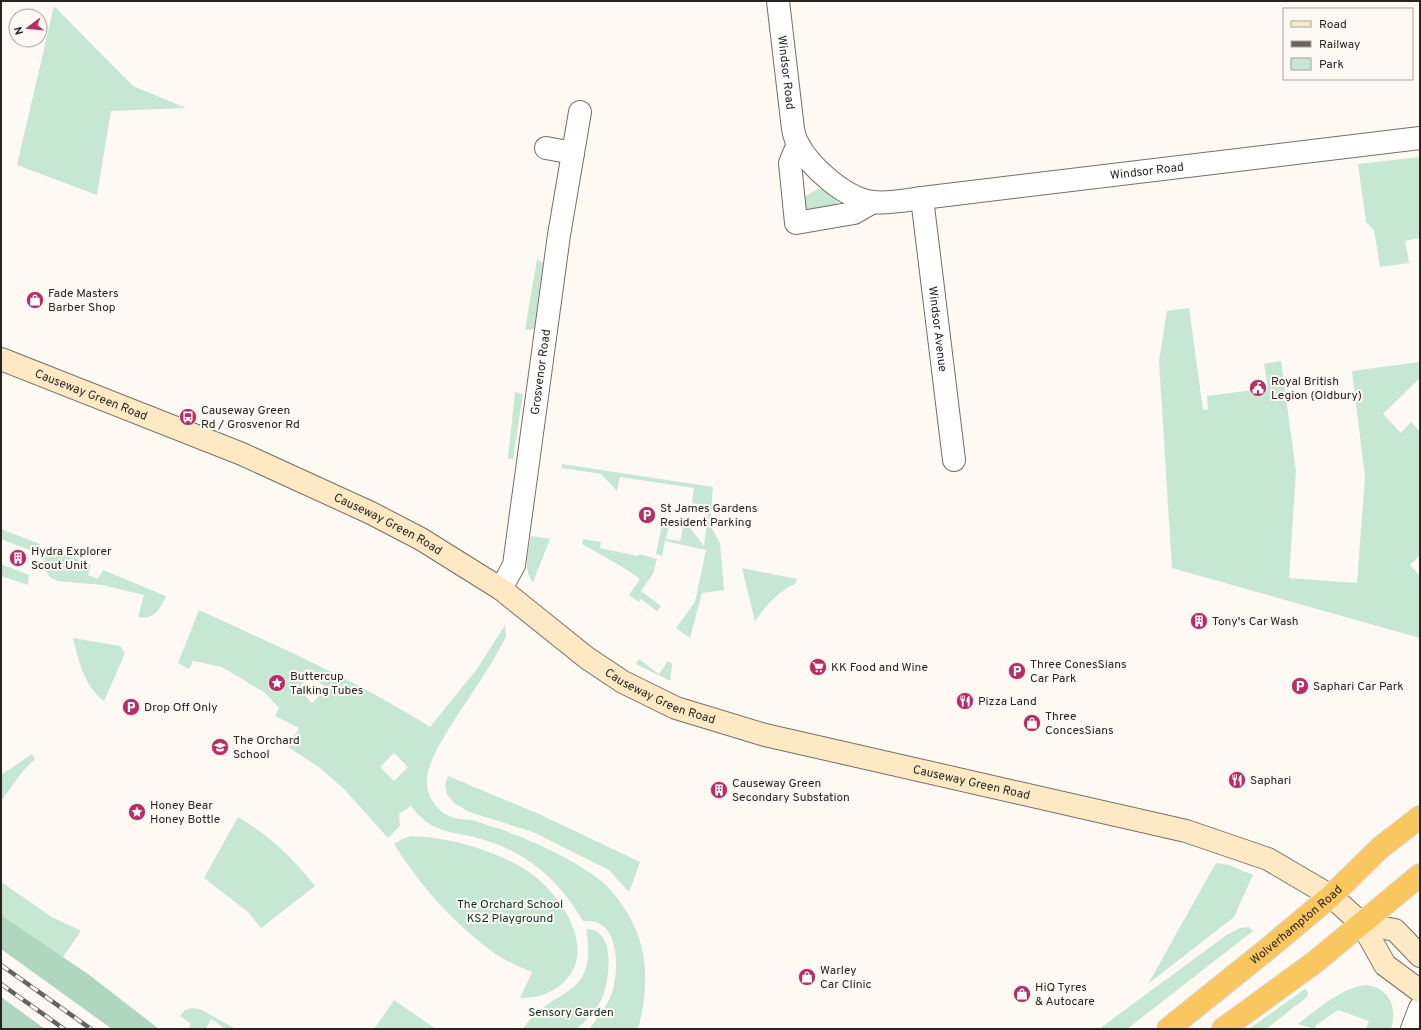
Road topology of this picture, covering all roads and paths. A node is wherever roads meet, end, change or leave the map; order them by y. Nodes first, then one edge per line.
1 (778, 1) edge
2 (580, 112) dead end
3 (1420, 138) edge
4 (798, 144) junction
5 (546, 148) dead end
6 (572, 153) junction
7 (922, 198) junction
8 (873, 202) junction
9 (1, 359) edge
10 (954, 460) dead end
11 (501, 589) junction
12 (1420, 817) edge
13 (1420, 875) edge
14 (1331, 896) junction
15 (1362, 924) junction
16 (1419, 958) edge
17 (1420, 992) edge
18 (1420, 1008) edge
19 (1168, 1029) edge
20 (1223, 1029) edge
21 (1412, 1029) edge

1 - 4 street, Windsor Road
2 - 6 street, Grosvenor Road
3 - 7 street, Windsor Road
4 - 8 street, Windsor Road
4 - 8 street, Windsor Road
5 - 6 street
6 - 11 street, Grosvenor Road
7 - 8 street, Windsor Road
7 - 10 street, Windsor Avenue
9 - 11 main road, Causeway Green Road
11 - 14 main road, Causeway Green Road
12 - 14 highway, Wolverhampton Road
13 - 15 highway
14 - 15 main road, Causeway Green Road
14 - 19 highway, Wolverhampton Road
15 - 16 main road
15 - 17 main road, Causeway Green Road
15 - 20 highway
18 - 21 street

